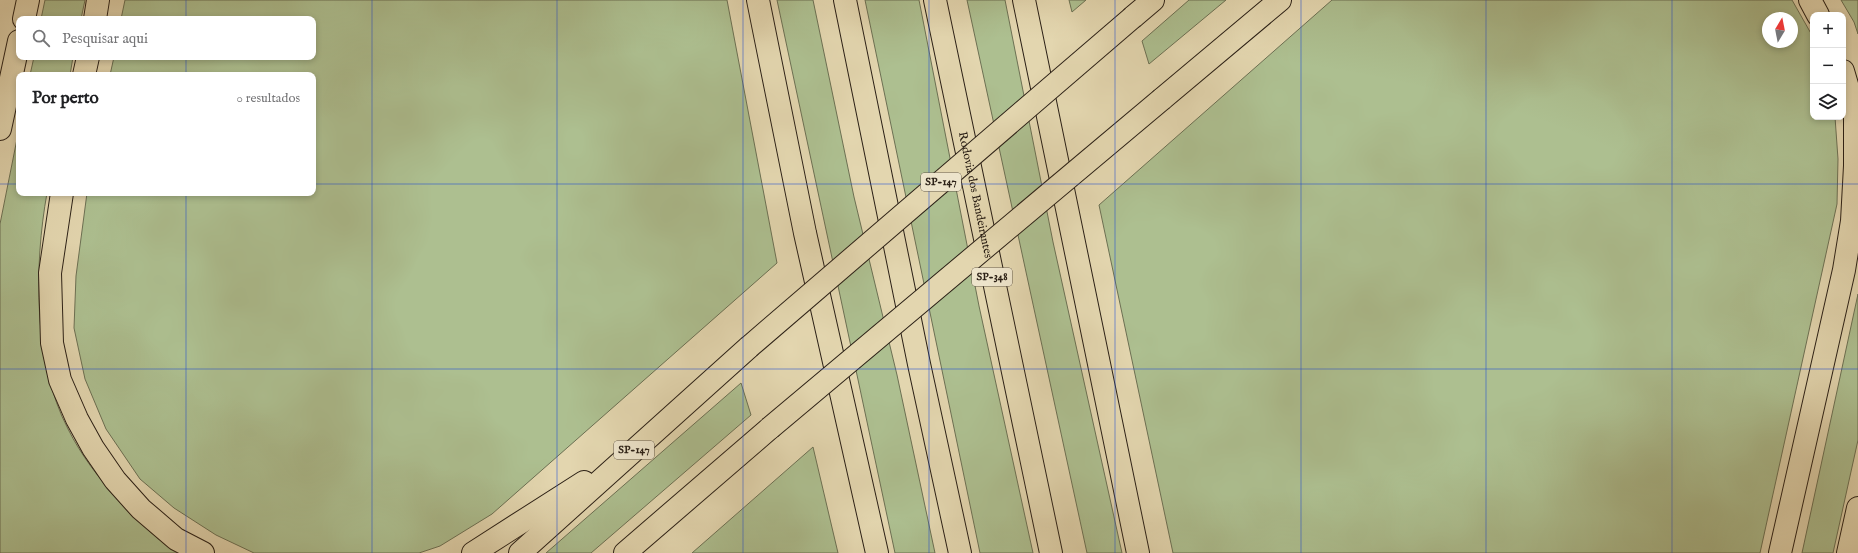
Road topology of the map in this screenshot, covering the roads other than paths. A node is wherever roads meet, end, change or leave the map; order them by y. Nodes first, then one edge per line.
1 (28, 0) edge
2 (98, 0) edge
3 (845, 0) edge
4 (935, 0) edge
5 (1024, 0) edge
6 (1153, 0) edge
7 (1280, 0) edge
8 (1810, 0) edge
9 (760, 5) edge
10 (1816, 12) edge
11 (25, 16) edge
12 (95, 16) edge
13 (16, 55) edge
14 (87, 60) edge
15 (85, 72) edge
16 (1846, 81) edge
17 (0, 129) edge
18 (62, 196) edge
19 (637, 448) junction
20 (1858, 508) edge
21 (203, 553) edge
22 (473, 553) edge
23 (520, 553) edge
24 (625, 553) edge
25 (877, 553) edge
26 (960, 553) edge
27 (1051, 553) edge
28 (1138, 553) edge
29 (1780, 553) edge
30 (1848, 553) edge

1 - 11 highway
2 - 12 highway
3 - 26 highway
4 - 27 highway, Rodovia dos Bandeirantes / SP-348
5 - 28 highway
6 - 19 highway, SP-147, bridge
7 - 24 highway, bridge
8 - 10 highway
9 - 25 highway
13 - 17 highway
14 - 15 highway
16 - 29 highway
18 - 21 highway
19 - 22 highway
19 - 23 highway, SP-147
20 - 30 highway

